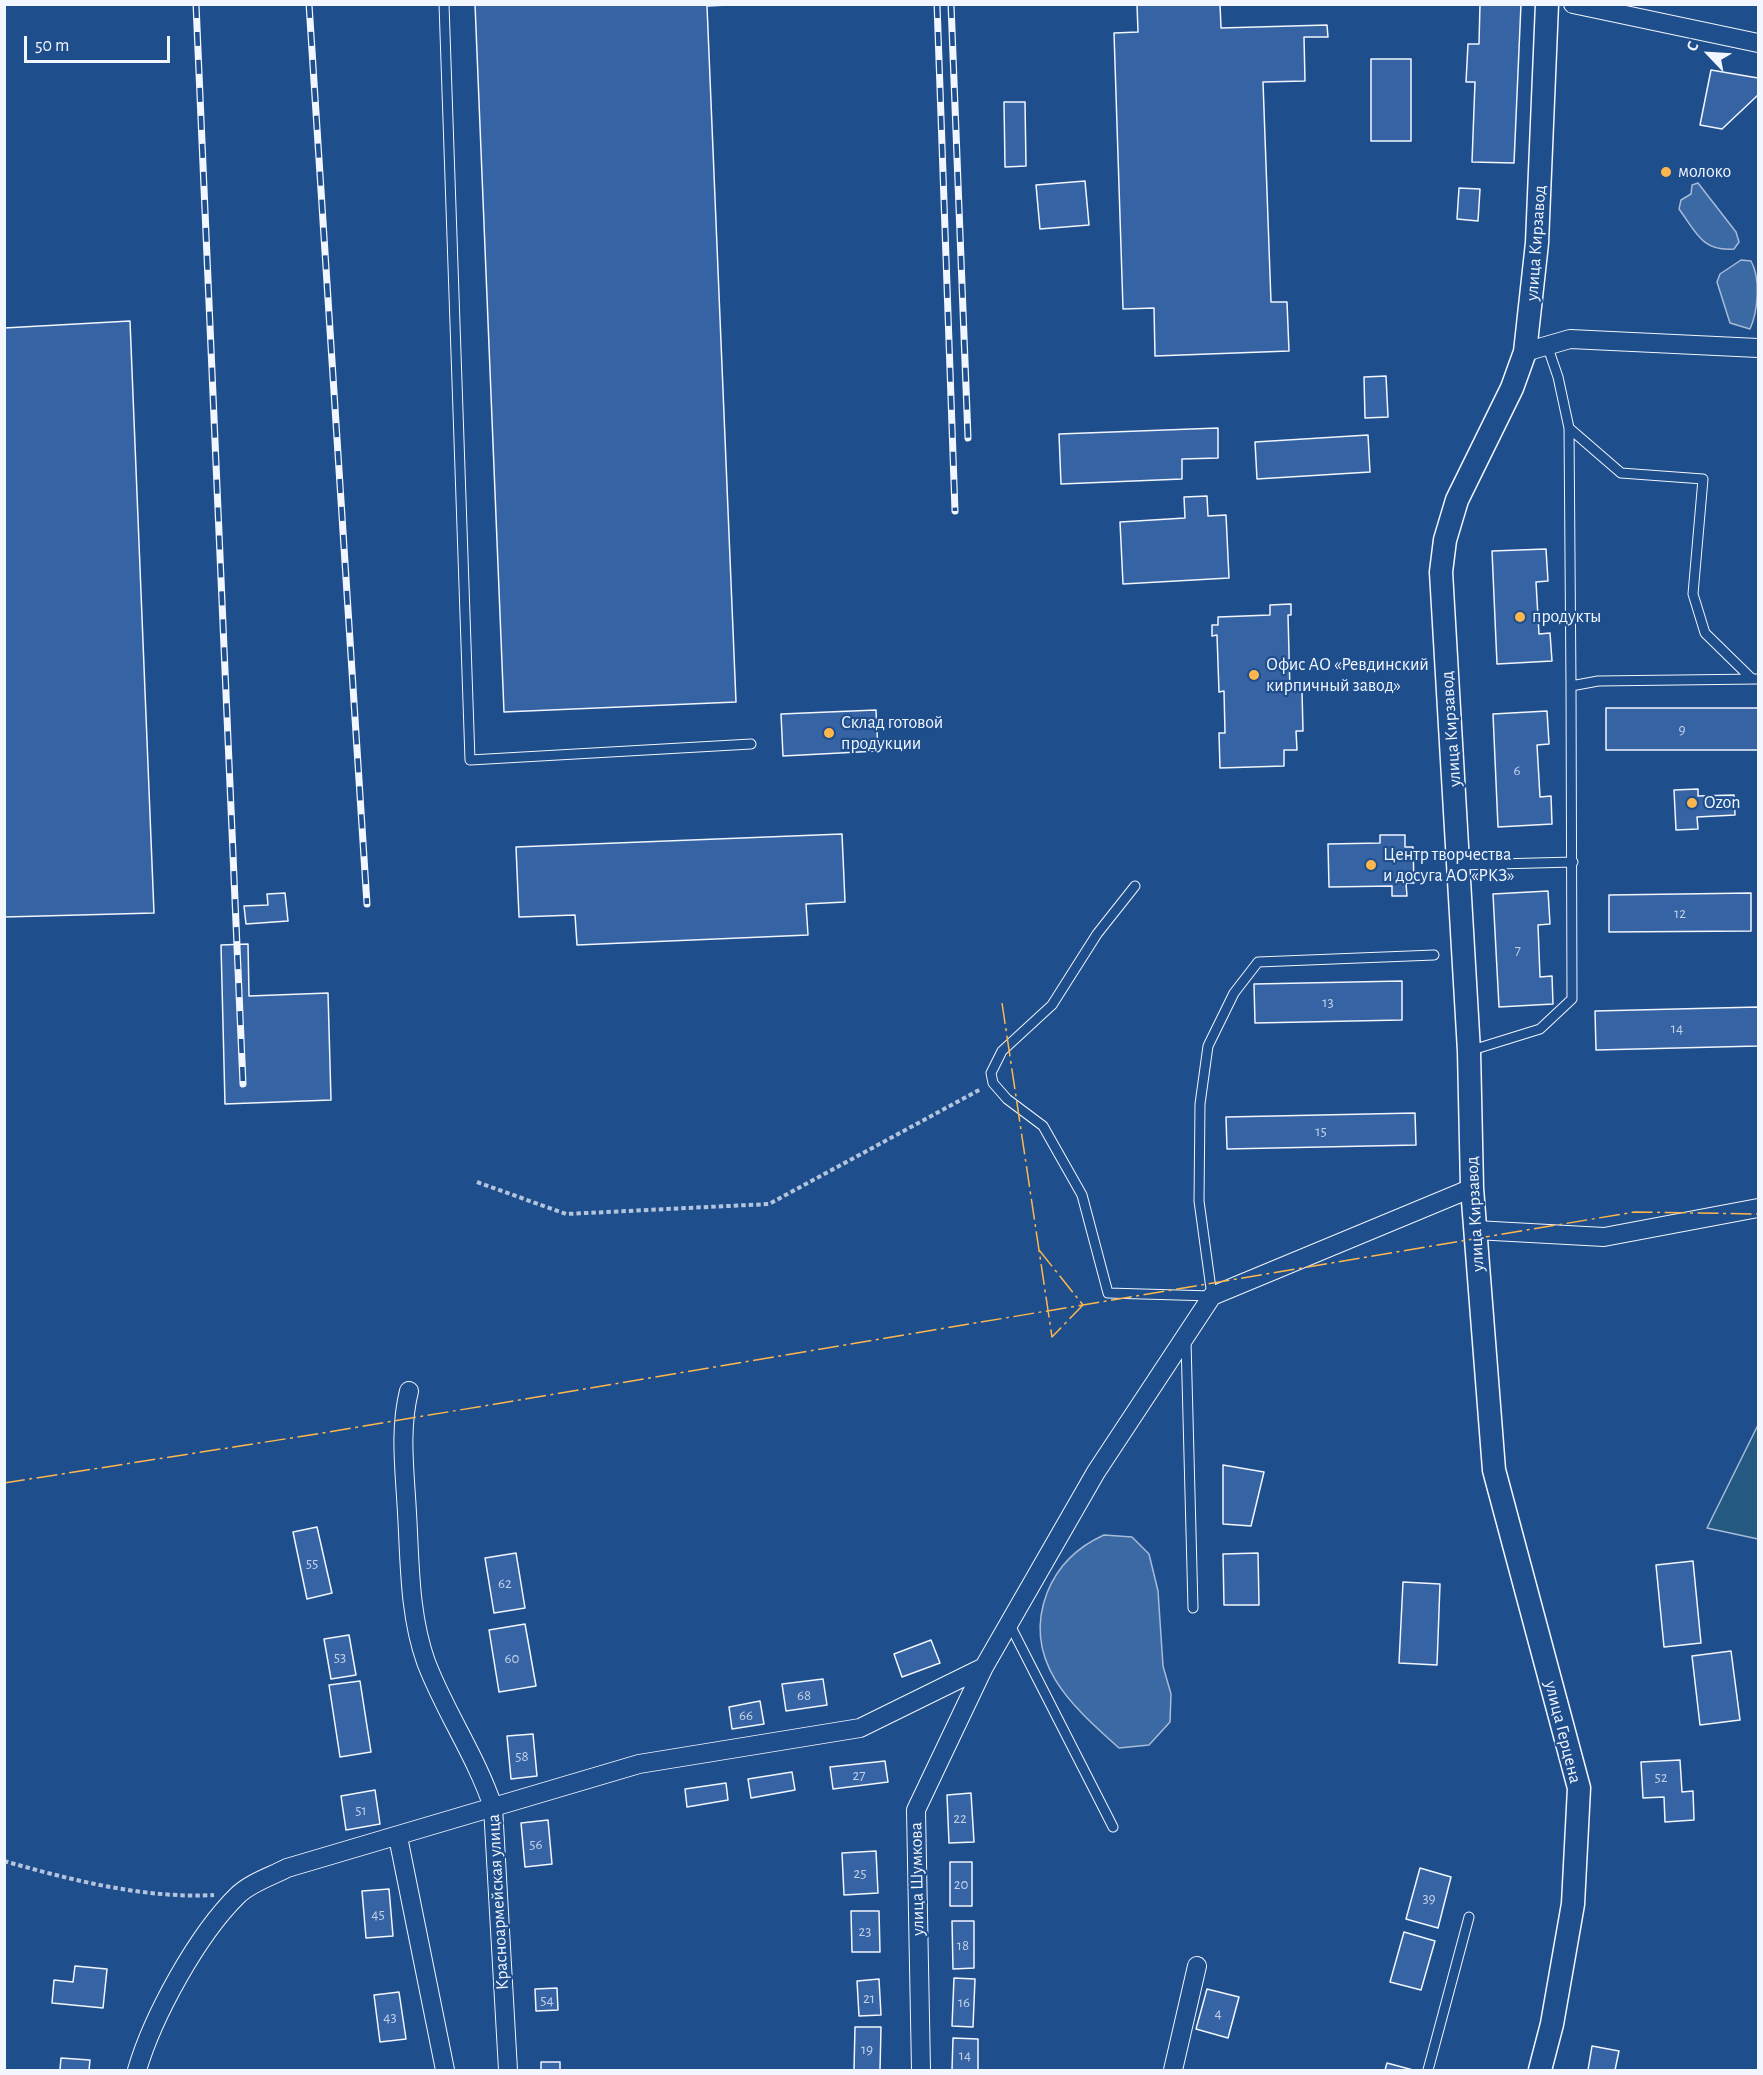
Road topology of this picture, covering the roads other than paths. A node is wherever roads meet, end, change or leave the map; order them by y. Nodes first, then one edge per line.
1 (444, 4) edge
2 (1547, 4) edge
3 (1573, 4) edge
4 (1758, 43) edge
5 (1547, 345) junction
6 (1758, 348) edge
7 (1525, 352) junction
8 (1569, 428) junction
9 (1755, 679) edge
10 (1571, 686) junction
11 (751, 744) dead end
12 (1573, 862) junction
13 (1459, 865) junction
14 (1135, 885) dead end
15 (1434, 955) dead end
16 (1469, 1051) junction
17 (1472, 1188) junction
18 (1758, 1208) edge
19 (1475, 1230) junction
20 (1212, 1296) junction
21 (1186, 1336) junction
22 (409, 1391) dead end
23 (1494, 1470) joint
24 (1193, 1608) dead end
25 (1009, 1623) junction
26 (984, 1667) junction
27 (493, 1807) junction
28 (1113, 1827) dead end
29 (398, 1837) junction
30 (1469, 1917) dead end
31 (1197, 1966) dead end
32 (137, 2070) edge
33 (445, 2070) edge
34 (508, 2070) edge
35 (921, 2070) edge
36 (1173, 2070) edge
37 (1428, 2070) edge
38 (1540, 2070) edge

1 - 11 lane
2 - 7 street, улица Кирзавод
3 - 4 street
5 - 6 street
5 - 7 street
5 - 8 lane
7 - 13 street, улица Кирзавод
8 - 9 lane
8 - 10 lane
9 - 10 lane
10 - 12 lane
12 - 13 lane
12 - 16 lane
13 - 16 street, улица Кирзавод
14 - 20 lane
15 - 20 lane
16 - 17 street, улица Кирзавод
17 - 19 street, улица Кирзавод
17 - 20 street
18 - 19 street
19 - 23 street, улица Кирзавод
20 - 21 street, улица Шумкова
21 - 24 lane
21 - 25 street, улица Шумкова
22 - 27 street, Красноармейская улица
23 - 38 street, улица Герцена
25 - 26 street, улица Шумкова
25 - 28 lane
26 - 27 street
26 - 35 street, улица Шумкова
27 - 29 street
27 - 34 street, Красноармейская улица
29 - 32 street
29 - 33 street
30 - 37 lane
31 - 36 street

